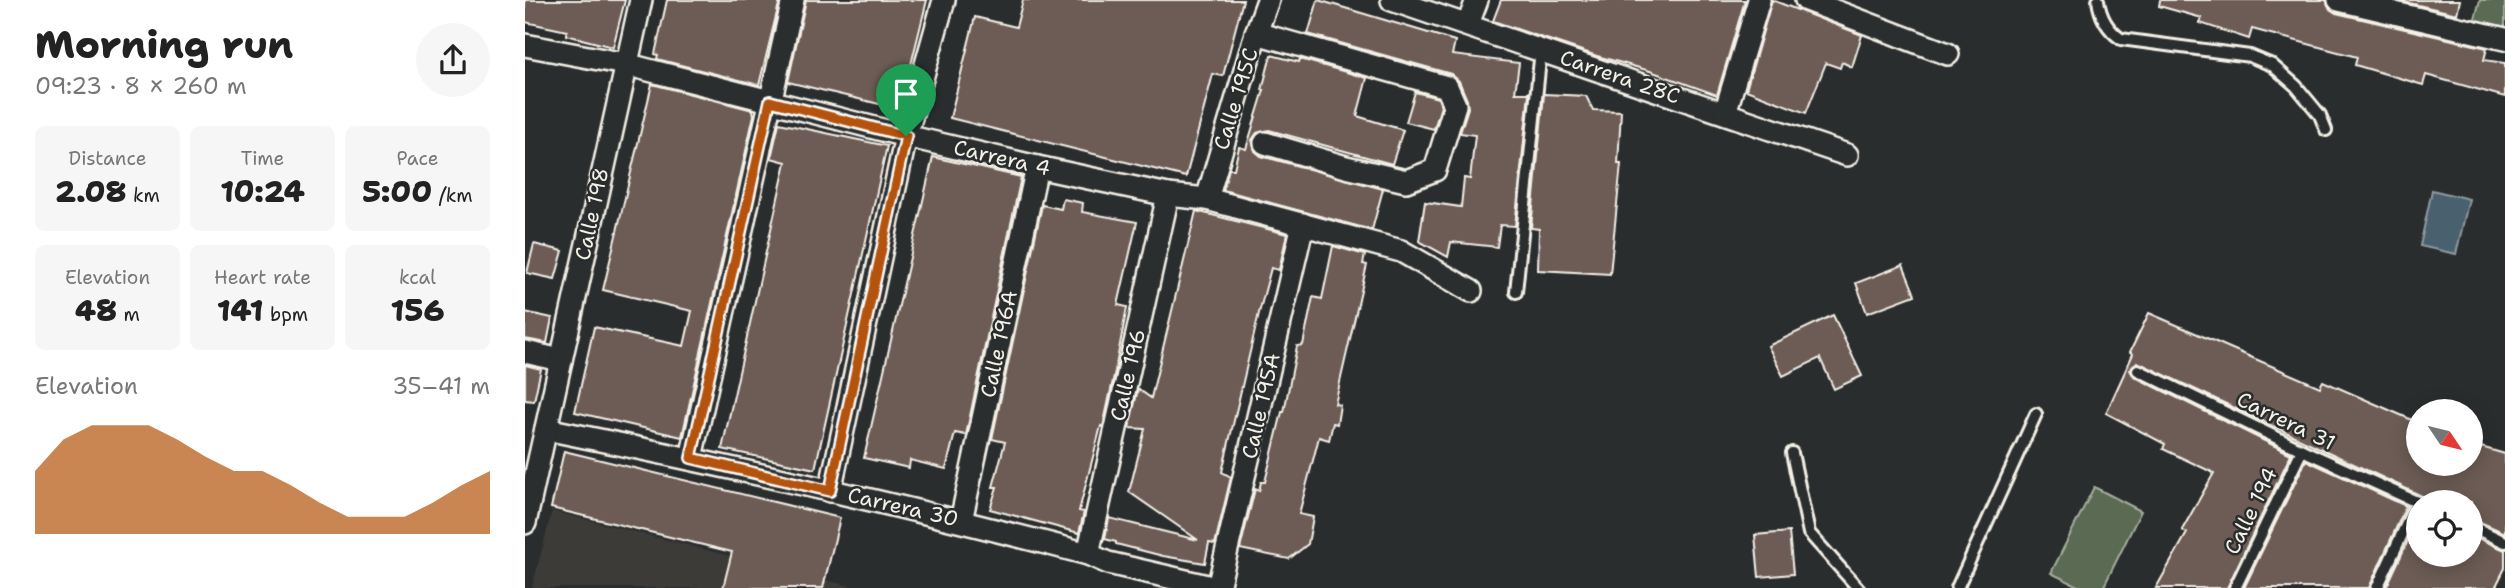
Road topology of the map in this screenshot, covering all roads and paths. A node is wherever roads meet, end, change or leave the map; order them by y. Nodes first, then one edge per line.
1 (641, 0) edge
2 (793, 0) edge
3 (944, 0) edge
4 (1268, 0) edge
5 (1392, 0) edge
6 (1477, 0) edge
7 (1759, 0) edge
8 (1806, 0) edge
9 (2098, 0) edge
10 (2339, 0) edge
11 (1468, 24) junction
12 (1256, 33) junction
13 (2505, 38) edge
14 (525, 45) edge
15 (1541, 50) junction
16 (1948, 54) dead end
17 (625, 64) junction
18 (770, 101) junction
19 (1724, 113) junction
20 (2326, 130) dead end
21 (906, 136) junction
22 (1265, 143) dead end
23 (1847, 155) dead end
24 (1037, 167) junction
25 (1168, 195) junction
26 (1207, 199) junction
27 (1303, 224) junction
28 (1471, 290) dead end
29 (1516, 292) dead end
30 (525, 352) edge
31 (561, 359) junction
32 (2139, 370) dead end
33 (2035, 414) dead end
34 (546, 429) junction
35 (2302, 450) junction
36 (1792, 453) dead end
37 (691, 458) junction
38 (830, 491) junction
39 (2406, 497) edge
40 (961, 521) junction
41 (525, 523) edge
42 (2406, 527) edge
43 (2483, 532) edge
44 (2505, 542) edge
45 (1088, 554) junction
46 (1217, 588) edge
47 (1858, 588) edge
48 (1957, 588) edge
49 (2235, 588) edge
50 (2377, 588) edge

1 - 17 street, Calle 198
2 - 18 street
3 - 21 street
4 - 12 street, Calle 195C
5 - 11 street, Carrera 28C
6 - 11 street
7 - 19 street
8 - 16 street
9 - 20 lane
10 - 13 street
11 - 15 street, Carrera 28C
12 - 22 street
12 - 26 street, Calle 195C
14 - 17 street, Carrera 4
15 - 19 street, Carrera 28C
15 - 29 lane
17 - 18 street, Carrera 4
17 - 31 street, Calle 198
18 - 21 street, Carrera 4
18 - 37 street
19 - 23 street, Carrera 28C
21 - 24 street, Carrera 4
21 - 38 street
24 - 25 street, Carrera 4
24 - 40 street, Calle 196A
25 - 26 street, Carrera 4
25 - 45 street, Calle 196
26 - 27 street, Carrera 4
27 - 28 street, Carrera 4
27 - 46 street, Calle 195A
30 - 31 street
31 - 34 street, Calle 198
32 - 35 lane, Carrera 31
33 - 48 lane
34 - 37 street, Carrera 30
34 - 41 street, Calle 198
35 - 39 lane, Carrera 31
35 - 49 lane, Calle 194
36 - 47 lane
37 - 38 street, Carrera 30
38 - 40 street, Carrera 30
40 - 45 street, Carrera 30
42 - 50 lane
43 - 44 lane
45 - 46 street, Carrera 30

